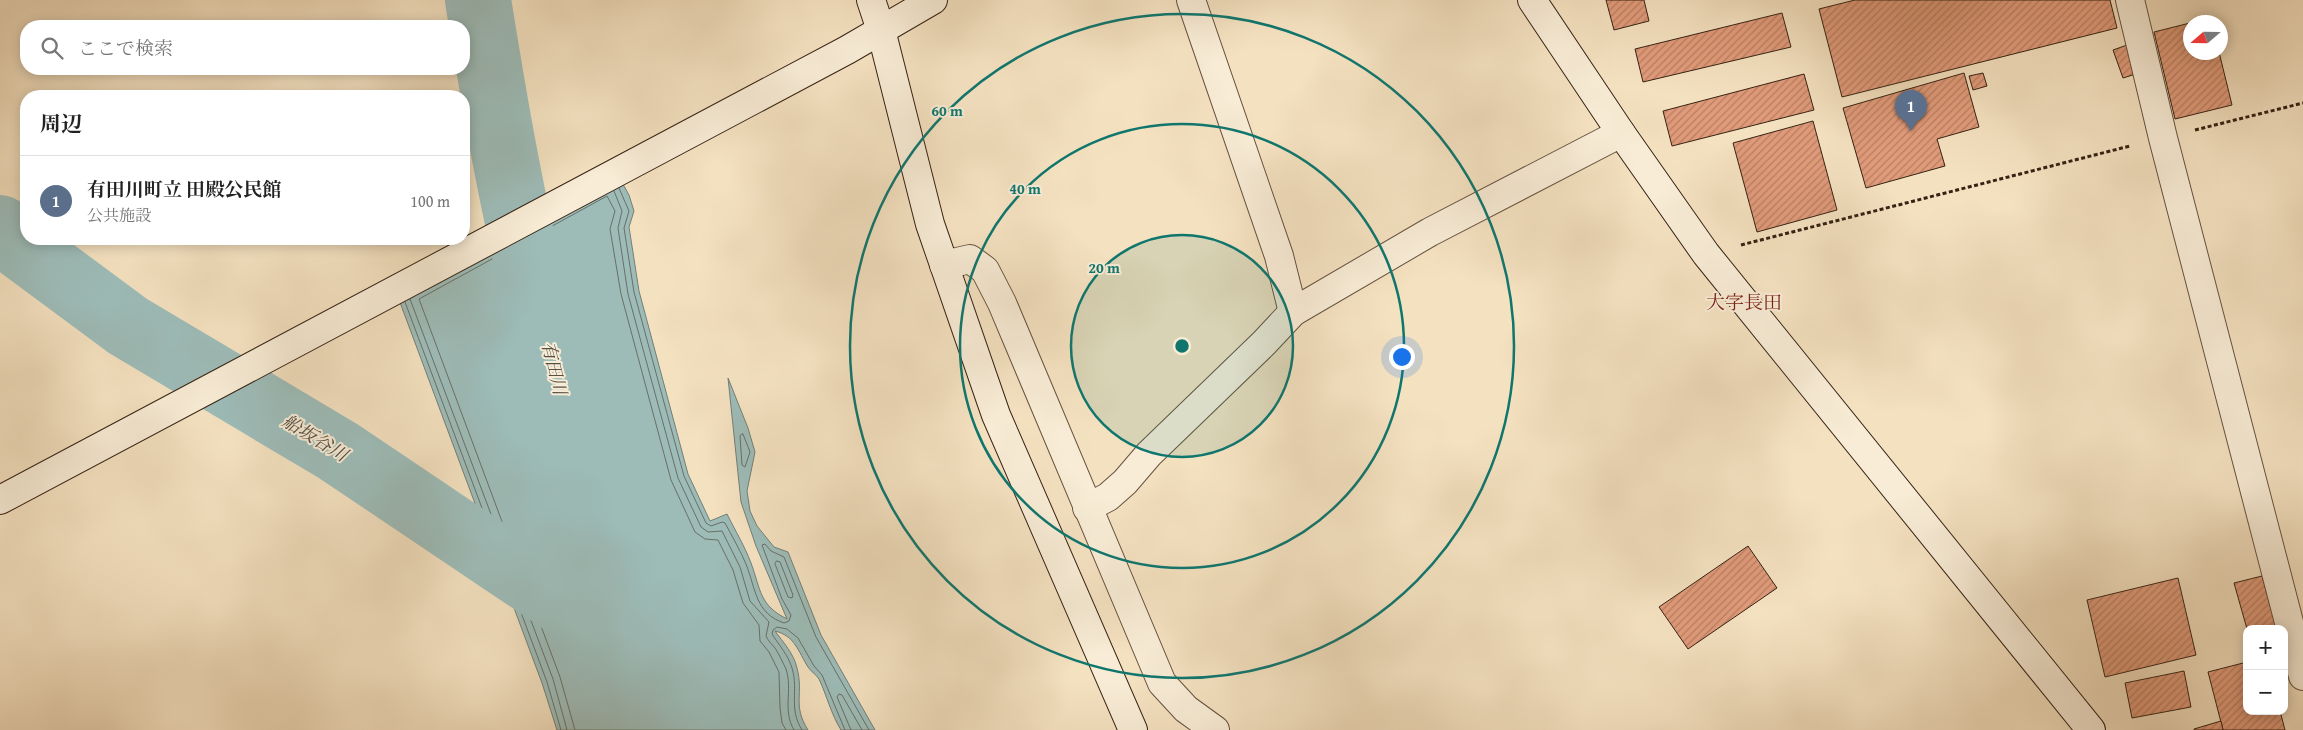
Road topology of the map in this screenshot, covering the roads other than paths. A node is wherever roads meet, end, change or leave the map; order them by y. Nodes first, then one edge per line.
1 (871, 0) edge
2 (933, 0) edge
3 (1191, 0) edge
4 (1532, 0) edge
5 (2130, 0) edge
6 (881, 30) junction
7 (1621, 133) junction
8 (944, 265) junction
9 (1293, 312) junction
10 (0, 500) edge
11 (1087, 508) junction
12 (2303, 676) edge
13 (1133, 730) edge
14 (1215, 730) edge
15 (2091, 730) edge

1 - 6 street
2 - 6 street
3 - 9 street
4 - 7 street
5 - 12 street
6 - 8 street
6 - 10 street
7 - 9 street
7 - 15 street
8 - 11 street
8 - 13 street
9 - 11 street
11 - 14 street

